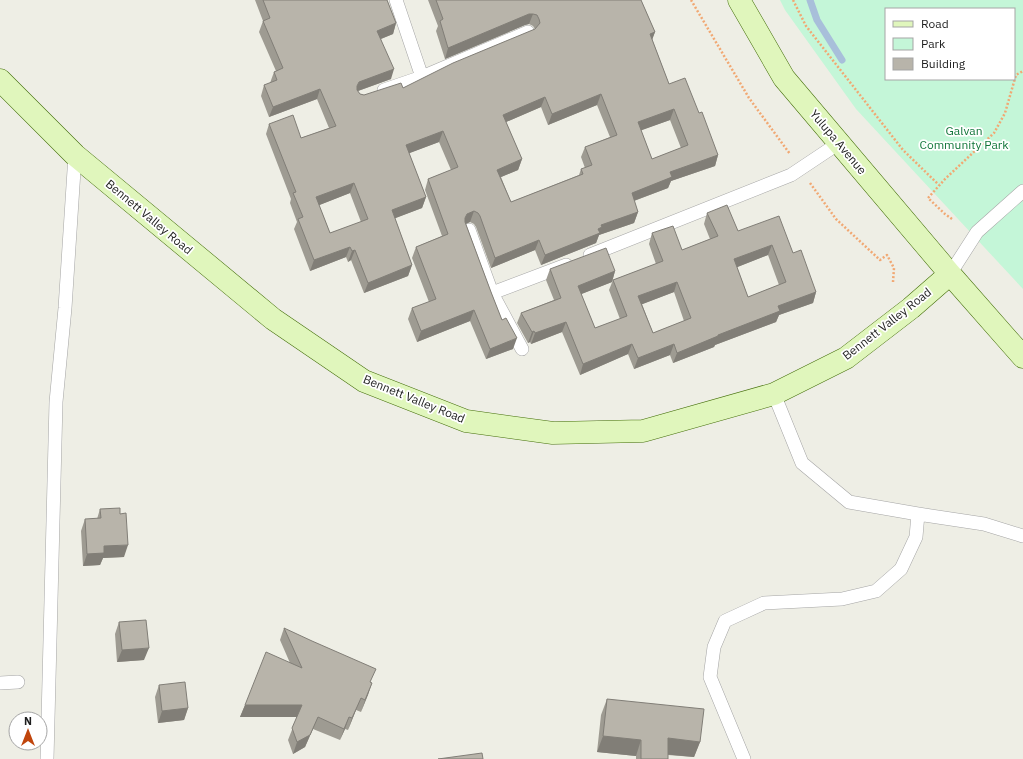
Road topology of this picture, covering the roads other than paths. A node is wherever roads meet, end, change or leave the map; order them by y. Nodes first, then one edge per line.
1 (396, 0) edge
2 (739, 0) edge
3 (528, 32) edge
4 (422, 77) junction
5 (0, 80) edge
6 (369, 95) edge
7 (839, 143) junction
8 (75, 155) junction
9 (1023, 191) edge
10 (469, 230) edge
11 (950, 274) junction
12 (492, 294) junction
13 (522, 349) dead end
14 (1023, 357) edge
15 (774, 394) junction
16 (918, 514) junction
17 (1023, 536) edge
18 (18, 682) dead end
19 (0, 683) edge
20 (47, 759) edge
21 (744, 759) edge

1 - 4 lane
2 - 7 street, Yulupa Avenue
3 - 4 lane
4 - 6 lane
5 - 8 street, Bennett Valley Road
7 - 11 street, Yulupa Avenue
7 - 12 lane
8 - 15 street, Bennett Valley Road
8 - 20 lane
9 - 11 lane
10 - 12 lane
11 - 14 street
11 - 15 street, Bennett Valley Road
12 - 13 lane
15 - 16 lane
16 - 17 lane
16 - 21 lane
18 - 19 lane

